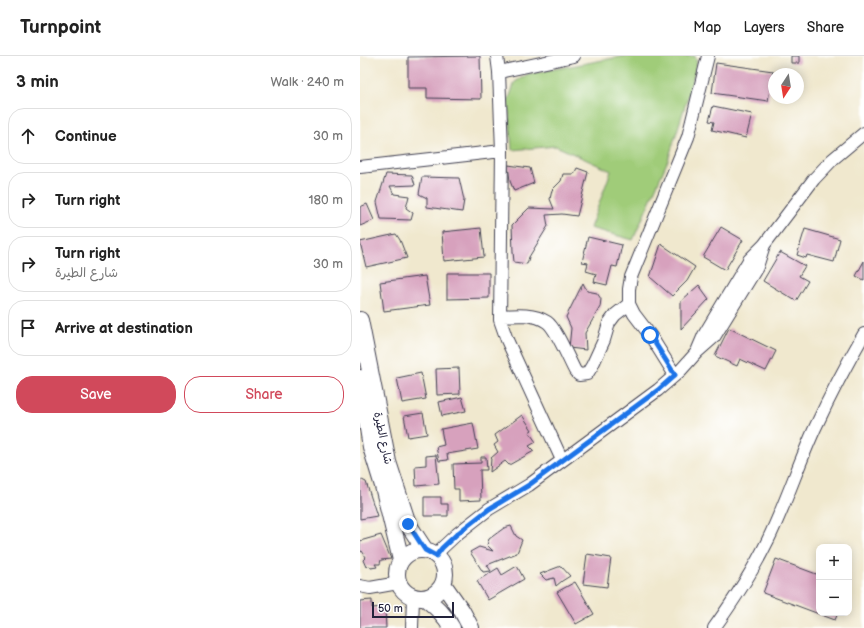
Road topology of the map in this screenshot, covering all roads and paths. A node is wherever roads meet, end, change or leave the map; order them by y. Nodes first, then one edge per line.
1 (497, 56) edge
2 (574, 56) edge
3 (708, 56) edge
4 (499, 72) junction
5 (864, 133) edge
6 (502, 151) junction
7 (360, 167) edge
8 (629, 304) junction
9 (500, 316) junction
10 (360, 320) edge
11 (864, 334) edge
12 (675, 375) junction
13 (360, 378) edge
14 (562, 460) junction
15 (431, 553) junction
16 (401, 560) junction
17 (398, 583) junction
18 (443, 584) junction
19 (360, 586) edge
20 (419, 598) junction
21 (412, 628) edge
22 (452, 628) edge
23 (471, 628) edge
24 (714, 628) edge

1 - 4 street
2 - 4 street
3 - 8 street
4 - 6 street
5 - 12 street
6 - 7 street
6 - 9 street
8 - 9 street
8 - 12 street
9 - 14 street
10 - 15 main road, شارع الطيرة
11 - 24 street
12 - 14 street
13 - 16 main road, شارع الطيرة
14 - 15 street
15 - 16 main road
15 - 18 main road
16 - 17 main road
17 - 19 street
17 - 20 main road
18 - 20 main road
18 - 23 main road
20 - 21 street
20 - 22 main road

